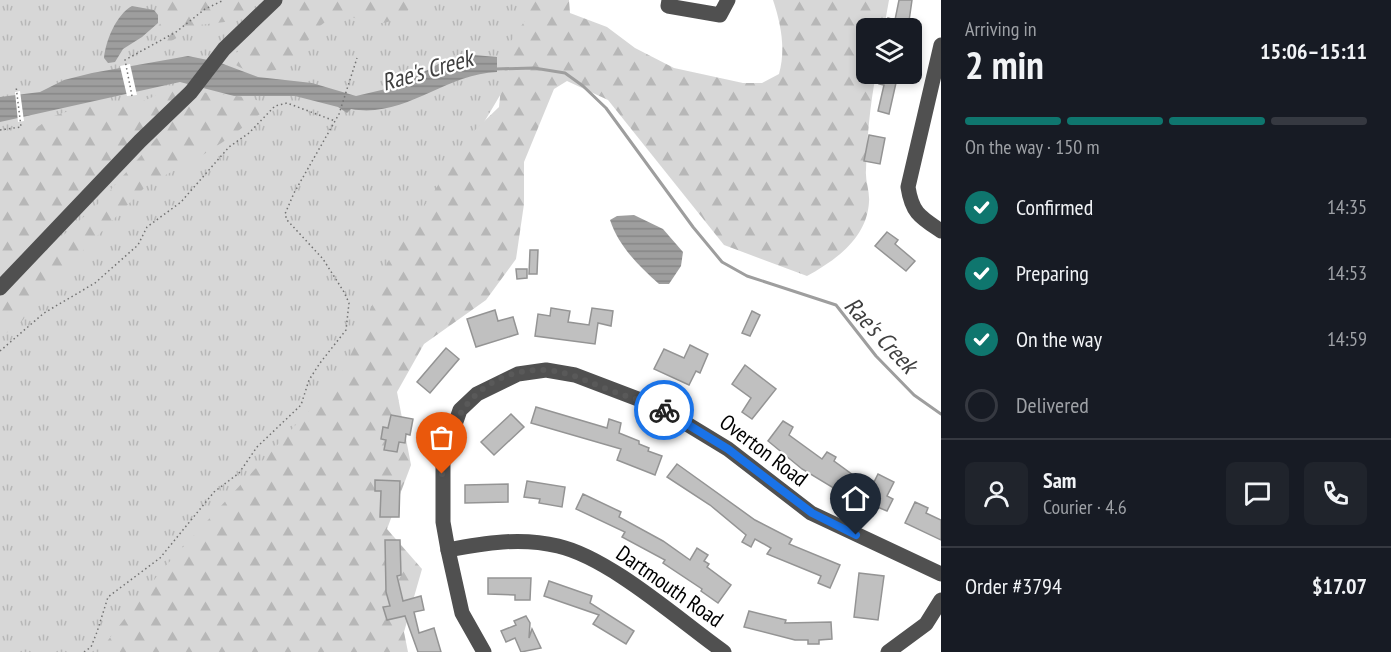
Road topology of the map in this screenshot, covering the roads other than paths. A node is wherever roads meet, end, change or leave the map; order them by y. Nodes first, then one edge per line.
1 (275, 0) edge
2 (669, 0) edge
3 (728, 0) edge
4 (941, 45) edge
5 (941, 231) edge
6 (0, 288) edge
7 (448, 550) junction
8 (941, 574) edge
9 (941, 600) edge
10 (484, 652) edge
11 (724, 652) edge
12 (888, 652) edge

1 - 6 street
2 - 3 street
4 - 5 street
7 - 8 street, Overton Road
7 - 10 street, Overton Road
7 - 11 street, Dartmouth Road
9 - 12 street

